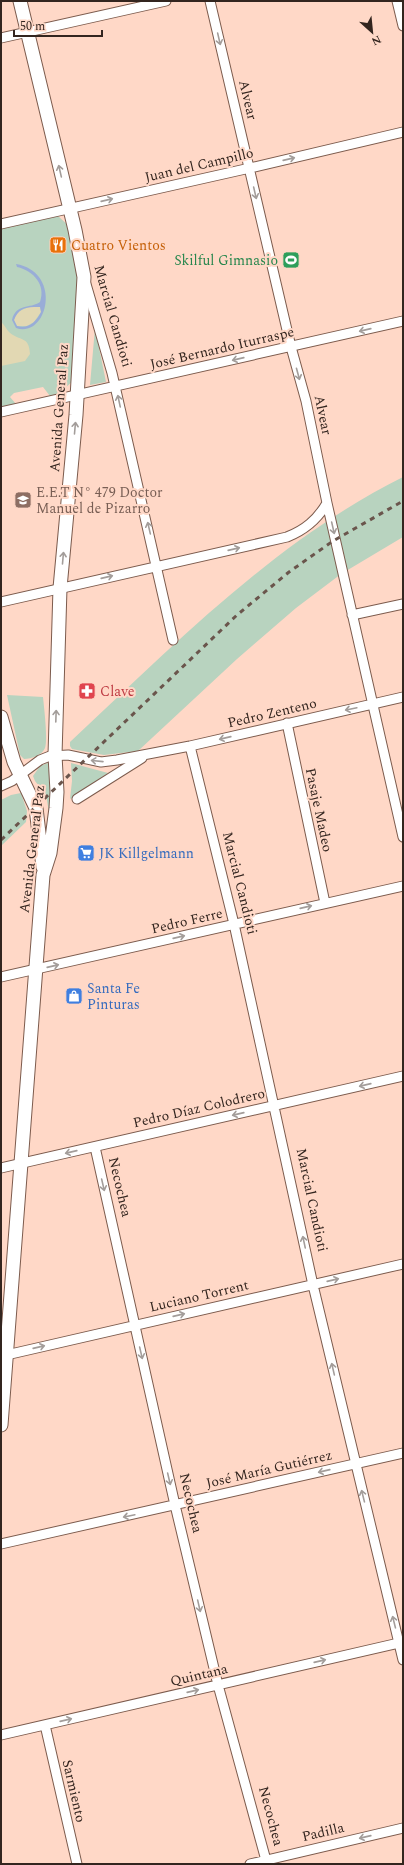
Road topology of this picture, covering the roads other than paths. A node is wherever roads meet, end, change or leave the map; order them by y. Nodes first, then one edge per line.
1 (20, 1) edge
2 (166, 1) edge
3 (210, 1) edge
4 (397, 1) edge
5 (403, 26) edge
6 (27, 32) junction
7 (1, 38) edge
8 (403, 132) edge
9 (250, 168) junction
10 (69, 209) junction
11 (1, 224) edge
12 (84, 277) junction
13 (403, 321) edge
14 (291, 347) junction
15 (116, 387) junction
16 (76, 395) junction
17 (1, 412) edge
18 (327, 503) junction
19 (158, 566) junction
20 (60, 588) junction
21 (1, 602) edge
22 (403, 604) edge
23 (352, 615) junction
24 (173, 640) dead end
25 (403, 697) edge
26 (373, 704) junction
27 (1, 717) edge
28 (287, 723) junction
29 (190, 746) junction
30 (55, 755) junction
31 (146, 755) junction
32 (16, 779) junction
33 (1, 786) edge
34 (1, 792) edge
35 (76, 799) dead end
36 (403, 837) edge
37 (43, 875) junction
38 (403, 886) edge
39 (325, 903) junction
40 (234, 924) junction
41 (35, 970) junction
42 (1, 977) edge
43 (403, 1076) edge
44 (275, 1105) junction
45 (94, 1147) junction
46 (20, 1164) junction
47 (1, 1168) edge
48 (403, 1264) edge
49 (314, 1285) junction
50 (134, 1325) junction
51 (3, 1356) edge
52 (1, 1425) edge
53 (403, 1453) edge
54 (356, 1464) junction
55 (175, 1505) junction
56 (1, 1544) edge
57 (401, 1642) edge
58 (403, 1660) edge
59 (218, 1685) junction
60 (44, 1725) junction
61 (1, 1735) edge
62 (403, 1828) edge
63 (266, 1862) edge
64 (77, 1864) edge
65 (250, 1864) edge

1 - 6 main road, Marcial Candioti
2 - 6 street
3 -> 9 street, Alvear
4 - 5 street
6 - 7 street
10 -> 6 main road, Marcial Candioti
9 -> 8 street, Juan del Campillo
10 -> 9 street, Juan del Campillo
9 -> 14 street, Alvear
10 - 11 street, Juan del Campillo
10 - 12 main road, Marcial Candioti
12 - 15 street, Marcial Candioti
12 - 16 main road, Avenida General Paz
13 -> 14 street, José Bernardo Iturraspe
14 -> 15 street, José Bernardo Iturraspe
14 -> 18 street, Alvear
15 - 16 street, José Bernardo Iturraspe
19 -> 15 street, Marcial Candioti
16 - 17 street, José Bernardo Iturraspe
20 -> 16 main road, Avenida General Paz
19 -> 18 street
18 -> 23 street, Alvear
20 -> 19 street
19 - 24 street, Marcial Candioti
20 - 21 street
30 -> 20 main road, Avenida General Paz
22 - 23 street
23 - 26 street, Alvear
25 - 26 street, Pedro Zenteno
26 -> 28 street, Pedro Zenteno
26 - 36 street, Alvear
27 - 32 main road
28 -> 29 street, Pedro Zenteno
28 - 39 street, Pasaje Madeo
29 - 31 street, Pedro Zenteno
29 - 40 street, Marcial Candioti
31 -> 30 street, Pedro Zenteno
30 - 32 street
30 - 37 main road, Avenida General Paz
31 - 35 street, Pedro Zenteno
32 - 33 street
32 - 34 street
32 - 37 main road
37 - 41 main road, Avenida General Paz
38 - 39 street, Pedro Ferre
40 -> 39 street, Pedro Ferre
41 -> 40 street, Pedro Ferre
40 - 44 street, Marcial Candioti
41 - 42 street, Pedro Ferre
41 - 46 main road, Avenida General Paz
43 -> 44 street, Pedro Díaz Colodrero
44 -> 45 street, Pedro Díaz Colodrero
49 -> 44 street, Marcial Candioti
45 -> 46 street, Pedro Díaz Colodrero
45 -> 50 street, Necochea
46 - 47 street, Pedro Díaz Colodrero
46 - 51 main road, Avenida General Paz
49 -> 48 street, Luciano Torrent
50 -> 49 street, Luciano Torrent
54 -> 49 street, Marcial Candioti
51 -> 50 street, Luciano Torrent
50 -> 55 street, Necochea
51 - 52 main road, Avenida General Paz
53 - 54 street, José María Gutiérrez
54 -> 55 street, José María Gutiérrez
57 -> 54 street, Marcial Candioti
55 -> 56 street, José María Gutiérrez
55 -> 59 street, Necochea
57 - 58 street, Marcial Candioti
59 -> 57 street, Quintana
60 -> 59 street, Quintana
59 - 63 street, Necochea
60 - 61 street, Quintana
60 - 64 street, Sarmiento
62 -> 63 street, Padilla
63 - 65 street, Padilla

